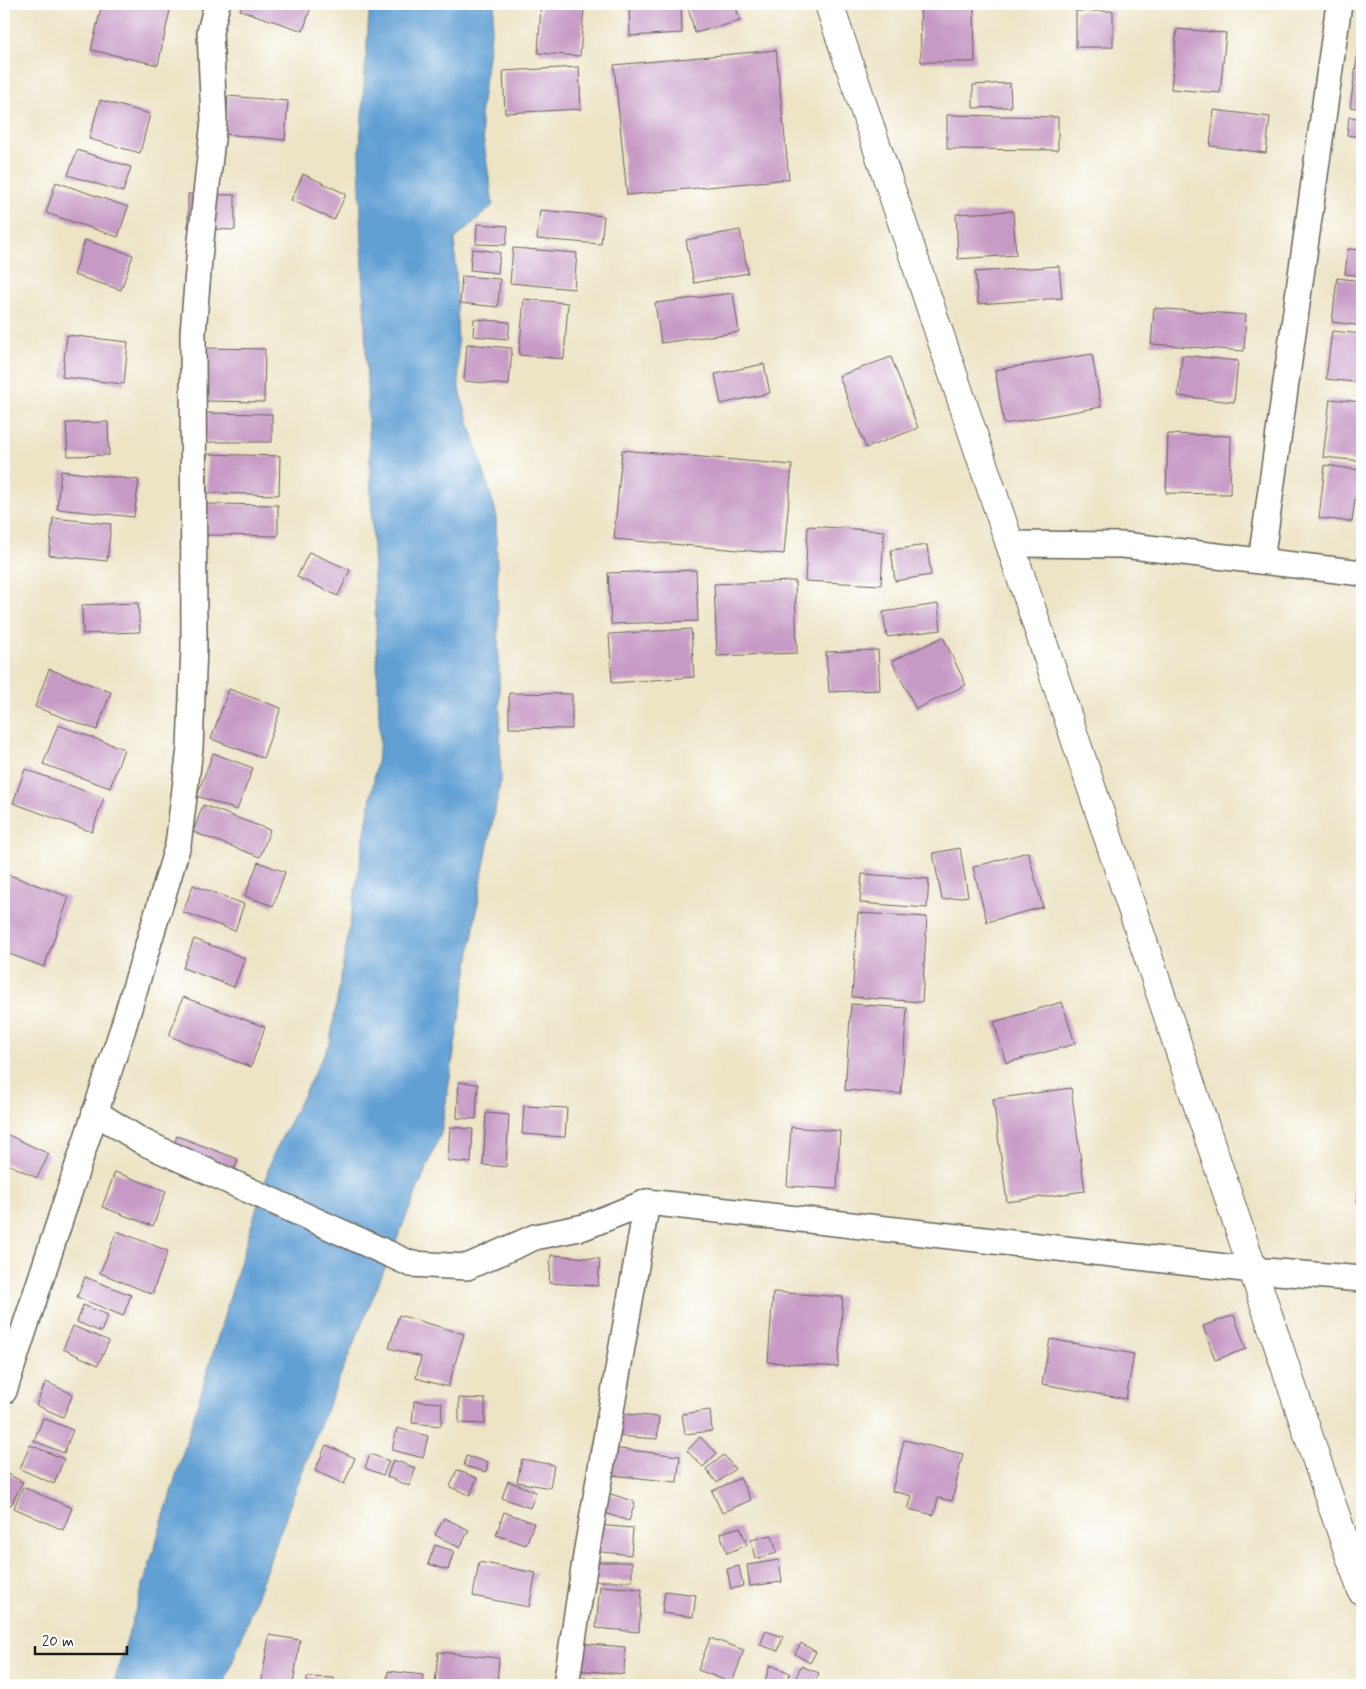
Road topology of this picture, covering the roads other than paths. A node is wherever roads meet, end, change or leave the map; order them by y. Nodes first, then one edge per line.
1 (218, 4) edge
2 (829, 4) edge
3 (1339, 4) edge
4 (1011, 544) junction
5 (1261, 561) junction
6 (1362, 573) edge
7 (95, 1112) junction
8 (647, 1202) junction
9 (1253, 1270) junction
10 (1362, 1280) edge
11 (4, 1391) edge
12 (1362, 1591) edge
13 (566, 1685) edge

1 - 7 street
2 - 4 street
3 - 5 street
4 - 5 street
4 - 9 street
5 - 6 street
7 - 8 street
7 - 11 street
8 - 9 street
8 - 13 street
9 - 10 street
9 - 12 street

